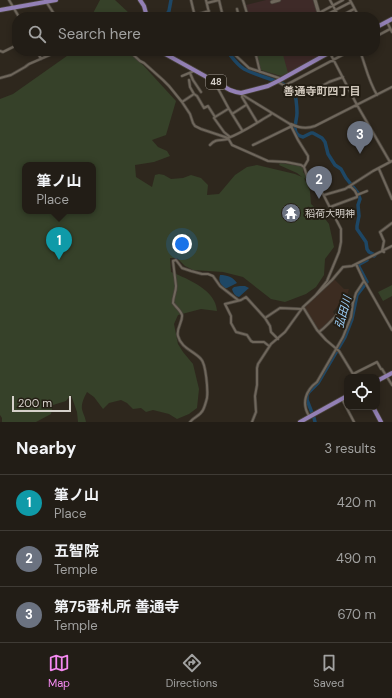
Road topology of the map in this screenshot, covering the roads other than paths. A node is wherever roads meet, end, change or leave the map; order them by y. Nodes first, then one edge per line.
1 (9, 0) edge
2 (56, 0) edge
3 (140, 0) edge
4 (191, 0) edge
5 (206, 0) edge
6 (244, 0) edge
7 (279, 0) edge
8 (316, 0) edge
9 (330, 0) edge
10 (343, 0) edge
11 (46, 1) edge
12 (350, 1) edge
13 (272, 2) dead end
14 (207, 3) junction
15 (333, 6) junction
16 (14, 8) junction
17 (237, 9) dead end
18 (355, 9) junction
19 (0, 10) edge
20 (336, 10) junction
21 (209, 11) edge
22 (16, 12) edge
23 (53, 12) edge
24 (146, 12) edge
25 (194, 12) edge
26 (222, 12) edge
27 (237, 12) edge
28 (246, 12) edge
29 (319, 12) edge
30 (325, 12) edge
31 (331, 12) edge
32 (349, 12) edge
33 (356, 12) edge
34 (392, 19) edge
35 (387, 22) junction
36 (380, 26) edge
37 (391, 30) edge
38 (380, 35) edge
39 (12, 48) edge
40 (0, 52) edge
41 (40, 56) edge
42 (48, 56) edge
43 (136, 56) edge
44 (169, 56) edge
45 (236, 56) edge
46 (256, 56) edge
47 (322, 56) edge
48 (333, 56) edge
49 (341, 56) edge
50 (362, 56) edge
51 (41, 59) junction
52 (334, 60) junction
53 (195, 71) junction
54 (260, 72) junction
55 (190, 73) junction
56 (182, 76) dead end
57 (343, 77) junction
58 (0, 78) edge
59 (189, 80) dead end
60 (279, 80) junction
61 (214, 81) junction
62 (284, 86) junction
63 (392, 87) edge
64 (290, 89) dead end
65 (200, 92) dead end
66 (194, 94) junction
67 (241, 94) junction
68 (377, 95) junction
69 (304, 96) dead end
70 (182, 102) junction
71 (246, 105) junction
72 (357, 105) junction
73 (228, 109) junction
74 (272, 113) junction
75 (232, 114) junction
76 (215, 117) junction
77 (257, 122) junction
78 (293, 126) junction
79 (242, 130) junction
80 (229, 138) junction
81 (210, 145) dead end
82 (253, 145) dead end
83 (391, 162) edge
84 (304, 167) junction
85 (379, 168) junction
86 (351, 185) junction
87 (367, 190) dead end
88 (358, 194) junction
89 (324, 195) junction
90 (392, 199) edge
91 (330, 208) junction
92 (392, 223) edge
93 (392, 246) edge
94 (383, 251) junction
95 (356, 264) junction
96 (365, 282) junction
97 (315, 296) junction
98 (238, 300) junction
99 (353, 303) junction
100 (302, 308) junction
101 (265, 318) junction
102 (392, 330) edge
103 (319, 332) junction
104 (278, 339) junction
105 (269, 346) junction
106 (337, 350) junction
107 (392, 373) edge
108 (386, 376) junction
109 (380, 379) edge
110 (392, 385) edge
111 (342, 399) joint
112 (375, 410) edge
113 (312, 416) junction
114 (190, 422) edge
115 (252, 422) edge
116 (300, 422) edge
117 (354, 422) edge
118 (381, 422) edge

1 - 16 street
2 - 11 main road
3 - 24 main road
4 - 25 street
5 - 14 street
6 - 28 street
7 - 13 street
8 - 29 street
9 - 15 street
10 - 15 street
11 - 16 main road
11 - 23 street
12 - 18 street
12 - 20 street
14 - 21 street
14 - 26 street
15 - 20 street
15 - 30 street
16 - 19 main road
16 - 22 street
17 - 27 street
18 - 32 street
18 - 33 street
20 - 31 street
34 - 35 main road
35 - 36 main road
35 - 37 street
37 - 38 street
39 - 40 street
41 - 51 street
42 - 51 street
43 - 70 street
44 - 53 main road, 48
45 - 54 street
46 - 54 street
47 - 60 main road, 48
48 - 52 street
49 - 52 street
50 - 68 street
51 - 58 street
52 - 57 street
52 - 62 street
53 - 55 street
53 - 61 main road, 48
54 - 60 street
55 - 56 street
55 - 65 street
57 - 69 street
57 - 72 street
59 - 66 street
60 - 62 street
60 - 67 main road, 48
61 - 67 main road, 48
61 - 73 street
62 - 64 street
63 - 68 street
66 - 70 street
66 - 76 street
67 - 71 street
67 - 74 street
68 - 72 street
70 - 80 street
71 - 75 street
71 - 77 street
72 - 78 street
72 - 83 street
73 - 75 street
73 - 76 street
74 - 77 street
74 - 78 street
75 - 79 street
76 - 80 street
77 - 79 street
78 - 82 street
78 - 84 street
79 - 80 street
80 - 81 street
80 - 84 street
83 - 85 street
84 - 89 street
85 - 86 street
85 - 90 street
86 - 88 street
86 - 89 street
87 - 88 street
88 - 91 street
89 - 91 street
91 - 97 street
92 - 94 street
93 - 94 street
94 - 95 street
95 - 96 street
95 - 97 street
96 - 99 street
96 - 102 street
97 - 100 street
98 - 101 street
98 - 105 street
98 - 114 street
99 - 103 street
99 - 106 street
100 - 101 street
100 - 103 street
100 - 104 street
101 - 104 street
103 - 106 street
104 - 105 street
105 - 115 street
106 - 108 street
106 - 113 street
107 - 108 main road
108 - 109 main road
108 - 110 street
111 - 113 main road
111 - 117 street
112 - 118 main road
113 - 116 main road

